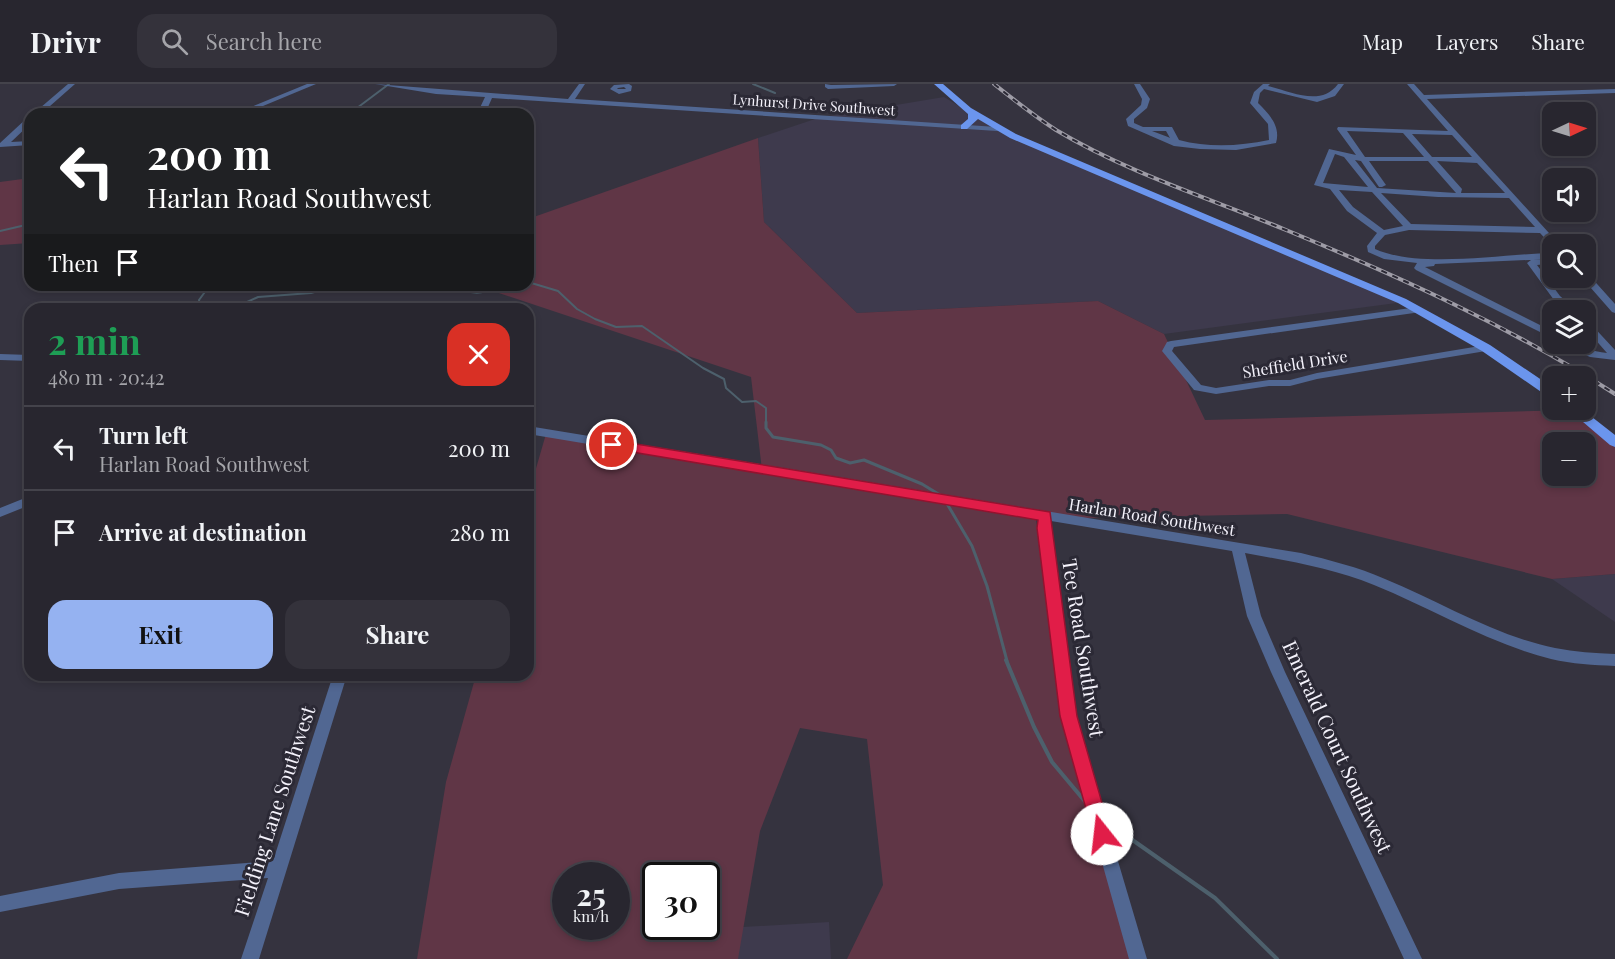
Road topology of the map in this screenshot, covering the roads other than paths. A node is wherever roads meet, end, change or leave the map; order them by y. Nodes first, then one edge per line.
1 (72, 84) edge
2 (314, 84) edge
3 (378, 84) edge
4 (582, 84) edge
5 (828, 84) edge
6 (894, 84) edge
7 (938, 84) edge
8 (1137, 84) edge
9 (1341, 84) edge
10 (1410, 84) edge
11 (1265, 86) edge
12 (1615, 91) edge
13 (490, 95) junction
14 (1421, 97) junction
15 (571, 100) junction
16 (44, 108) edge
17 (253, 108) edge
18 (484, 108) edge
19 (973, 114) junction
20 (24, 125) edge
21 (964, 127) junction
22 (997, 129) junction
23 (1140, 129) junction
24 (1405, 131) junction
25 (1454, 133) junction
26 (1346, 137) junction
27 (1413, 139) junction
28 (24, 143) edge
29 (1177, 144) junction
30 (1, 145) edge
31 (1347, 156) junction
32 (1361, 159) junction
33 (1431, 160) junction
34 (1479, 161) junction
35 (1333, 187) junction
36 (1378, 187) junction
37 (1406, 189) dead end
38 (1458, 191) junction
39 (1510, 194) junction
40 (1409, 227) junction
41 (1542, 230) junction
42 (1382, 233) junction
43 (1546, 234) edge
44 (1542, 256) edge
45 (1542, 262) edge
46 (1531, 263) junction
47 (1596, 288) edge
48 (1560, 300) edge
49 (1418, 310) junction
50 (1615, 310) edge
51 (1542, 330) edge
52 (1596, 335) edge
53 (1486, 348) junction
54 (1592, 354) edge
55 (0, 357) edge
56 (1615, 357) edge
57 (24, 358) edge
58 (1542, 386) edge
59 (1588, 420) edge
60 (534, 431) edge
61 (1615, 442) edge
62 (24, 503) edge
63 (0, 513) edge
64 (1045, 516) junction
65 (1237, 548) junction
66 (1615, 660) edge
67 (338, 681) edge
68 (278, 869) junction
69 (0, 904) edge
70 (250, 959) edge
71 (1138, 959) edge
72 (1413, 959) edge

1 - 16 street
2 - 17 street
3 - 13 street, Lynhurst Drive Southwest
4 - 15 street
5 - 6 street
7 - 19 main road
8 - 23 street
9 - 11 street
10 - 14 street
11 - 29 street
12 - 14 street
13 - 15 street, Lynhurst Drive Southwest
13 - 18 street
14 - 25 street
15 - 21 street, Lynhurst Drive Southwest
19 - 21 main road
19 - 22 main road
20 - 30 street
21 - 22 street, Lynhurst Drive Southwest
22 - 49 main road
23 - 29 street
23 - 29 street
24 - 25 street
24 - 26 street
24 - 27 street
25 - 34 street
26 - 27 street
26 - 32 street
27 - 33 street
28 - 30 street
31 - 32 street
31 - 35 street
31 - 36 street
32 - 33 street
32 - 36 street
33 - 34 street
33 - 38 street
34 - 39 street
35 - 36 street
35 - 42 street
36 - 39 street
36 - 40 street
37 - 38 street
38 - 39 street
39 - 41 street
40 - 41 street
40 - 42 street
41 - 43 street
42 - 44 street
45 - 46 street
46 - 48 street
46 - 51 street
47 - 50 street
49 - 53 main road
49 - 53 street, Sheffield Drive
52 - 56 street
53 - 58 main road
54 - 56 street
55 - 57 street
59 - 61 main road
60 - 64 street, Harlan Road Southwest
62 - 63 street
64 - 65 street, Harlan Road Southwest
64 - 71 street, Tee Road Southwest
65 - 66 street, Harlan Road Southwest
65 - 72 street, Emerald Court Southwest
67 - 68 street, Fielding Lane Southwest
68 - 69 street
68 - 70 street, Fielding Lane Southwest

